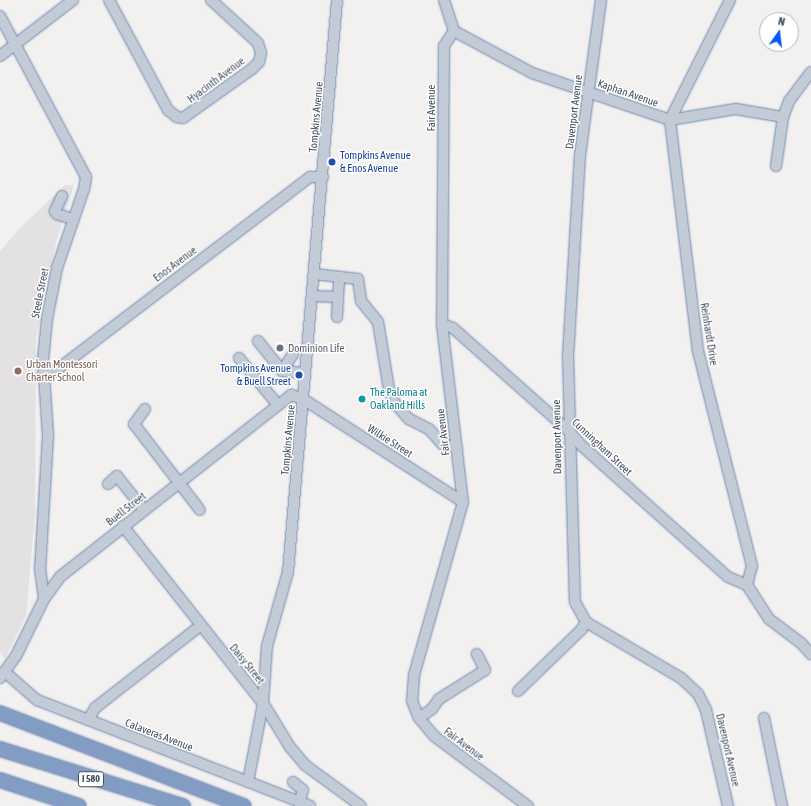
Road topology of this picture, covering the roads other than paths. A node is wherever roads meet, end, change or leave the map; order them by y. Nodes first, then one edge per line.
1 (73, 0) edge
2 (109, 0) edge
3 (211, 0) edge
4 (337, 0) edge
5 (444, 0) edge
6 (601, 0) edge
7 (730, 0) edge
8 (0, 16) edge
9 (454, 31) junction
10 (15, 45) junction
11 (0, 56) edge
12 (811, 72) edge
13 (588, 92) junction
14 (783, 117) junction
15 (670, 120) junction
16 (776, 166) dead end
17 (323, 176) junction
18 (62, 196) dead end
19 (72, 219) junction
20 (314, 274) junction
21 (339, 284) dead end
22 (312, 296) junction
23 (338, 297) junction
24 (337, 317) dead end
25 (442, 324) junction
26 (258, 341) dead end
27 (293, 354) dead end
28 (239, 358) dead end
29 (282, 371) junction
30 (305, 372) junction
31 (43, 374) junction
32 (303, 399) junction
33 (278, 405) junction
34 (145, 409) dead end
35 (568, 430) junction
36 (457, 449) junction
37 (179, 482) junction
38 (108, 484) dead end
39 (463, 502) junction
40 (144, 510) junction
41 (200, 510) dead end
42 (123, 526) junction
43 (747, 585) junction
44 (44, 599) junction
45 (586, 622) junction
46 (200, 626) junction
47 (477, 654) dead end
48 (811, 654) edge
49 (3, 676) edge
50 (518, 691) dead end
51 (263, 703) junction
52 (0, 713) edge
53 (419, 718) junction
54 (764, 718) dead end
55 (88, 720) junction
56 (0, 749) edge
57 (0, 780) edge
58 (248, 782) junction
59 (293, 782) dead end
60 (299, 802) junction
61 (80, 806) edge
62 (183, 806) edge
63 (244, 806) edge
64 (310, 806) edge
65 (361, 806) edge
66 (528, 806) edge
67 (728, 806) edge
68 (782, 806) edge

1 - 10 street
2 - 3 street, Hyacinth Avenue
4 - 17 street, Tompkins Avenue
5 - 9 street
6 - 13 street, Davenport Avenue
7 - 15 street
8 - 10 street, Steele Street
9 - 13 street, Kaphan Avenue
9 - 25 street, Fair Avenue
10 - 11 street
10 - 19 street, Steele Street
12 - 14 street
13 - 15 street, Kaphan Avenue
13 - 35 street, Davenport Avenue
14 - 15 street, Kaphan Avenue
14 - 16 street
15 - 43 street, Reinhardt Drive
17 - 20 street, Tompkins Avenue
17 - 31 street, Enos Avenue
18 - 19 street
19 - 31 street, Steele Street
20 - 22 street, Tompkins Avenue
20 - 36 street
21 - 23 street
22 - 23 street
22 - 30 street, Tompkins Avenue
23 - 24 street
25 - 35 street, Cunningham Street
25 - 36 street, Fair Avenue
26 - 29 street
27 - 29 street
28 - 33 street
29 - 30 street
30 - 32 street, Tompkins Avenue
31 - 44 street, Steele Street
32 - 33 street, Buell Street
32 - 39 street, Wilkie Street
32 - 51 street, Tompkins Avenue
33 - 37 street, Buell Street
34 - 37 street
35 - 43 street, Cunningham Street
35 - 45 street, Davenport Avenue
36 - 39 street, Fair Avenue
37 - 40 street, Buell Street
37 - 41 street
38 - 40 street
39 - 53 street, Fair Avenue
40 - 42 street, Buell Street
42 - 44 street, Buell Street
42 - 46 street, Daisy Street
43 - 48 street
44 - 49 street, Buell Street
45 - 50 street
45 - 67 street, Davenport Avenue
46 - 51 street, Daisy Street
46 - 55 street
47 - 53 street
49 - 55 street, Calaveras Avenue
51 - 58 street, Tompkins Avenue
51 - 65 street, Daisy Street
52 - 63 highway
53 - 66 street, Fair Avenue
54 - 68 street
55 - 58 street, Calaveras Avenue
56 - 62 highway, I 580
57 - 61 highway
58 - 60 street, Calaveras Avenue
59 - 60 street
60 - 64 street, Calaveras Avenue

